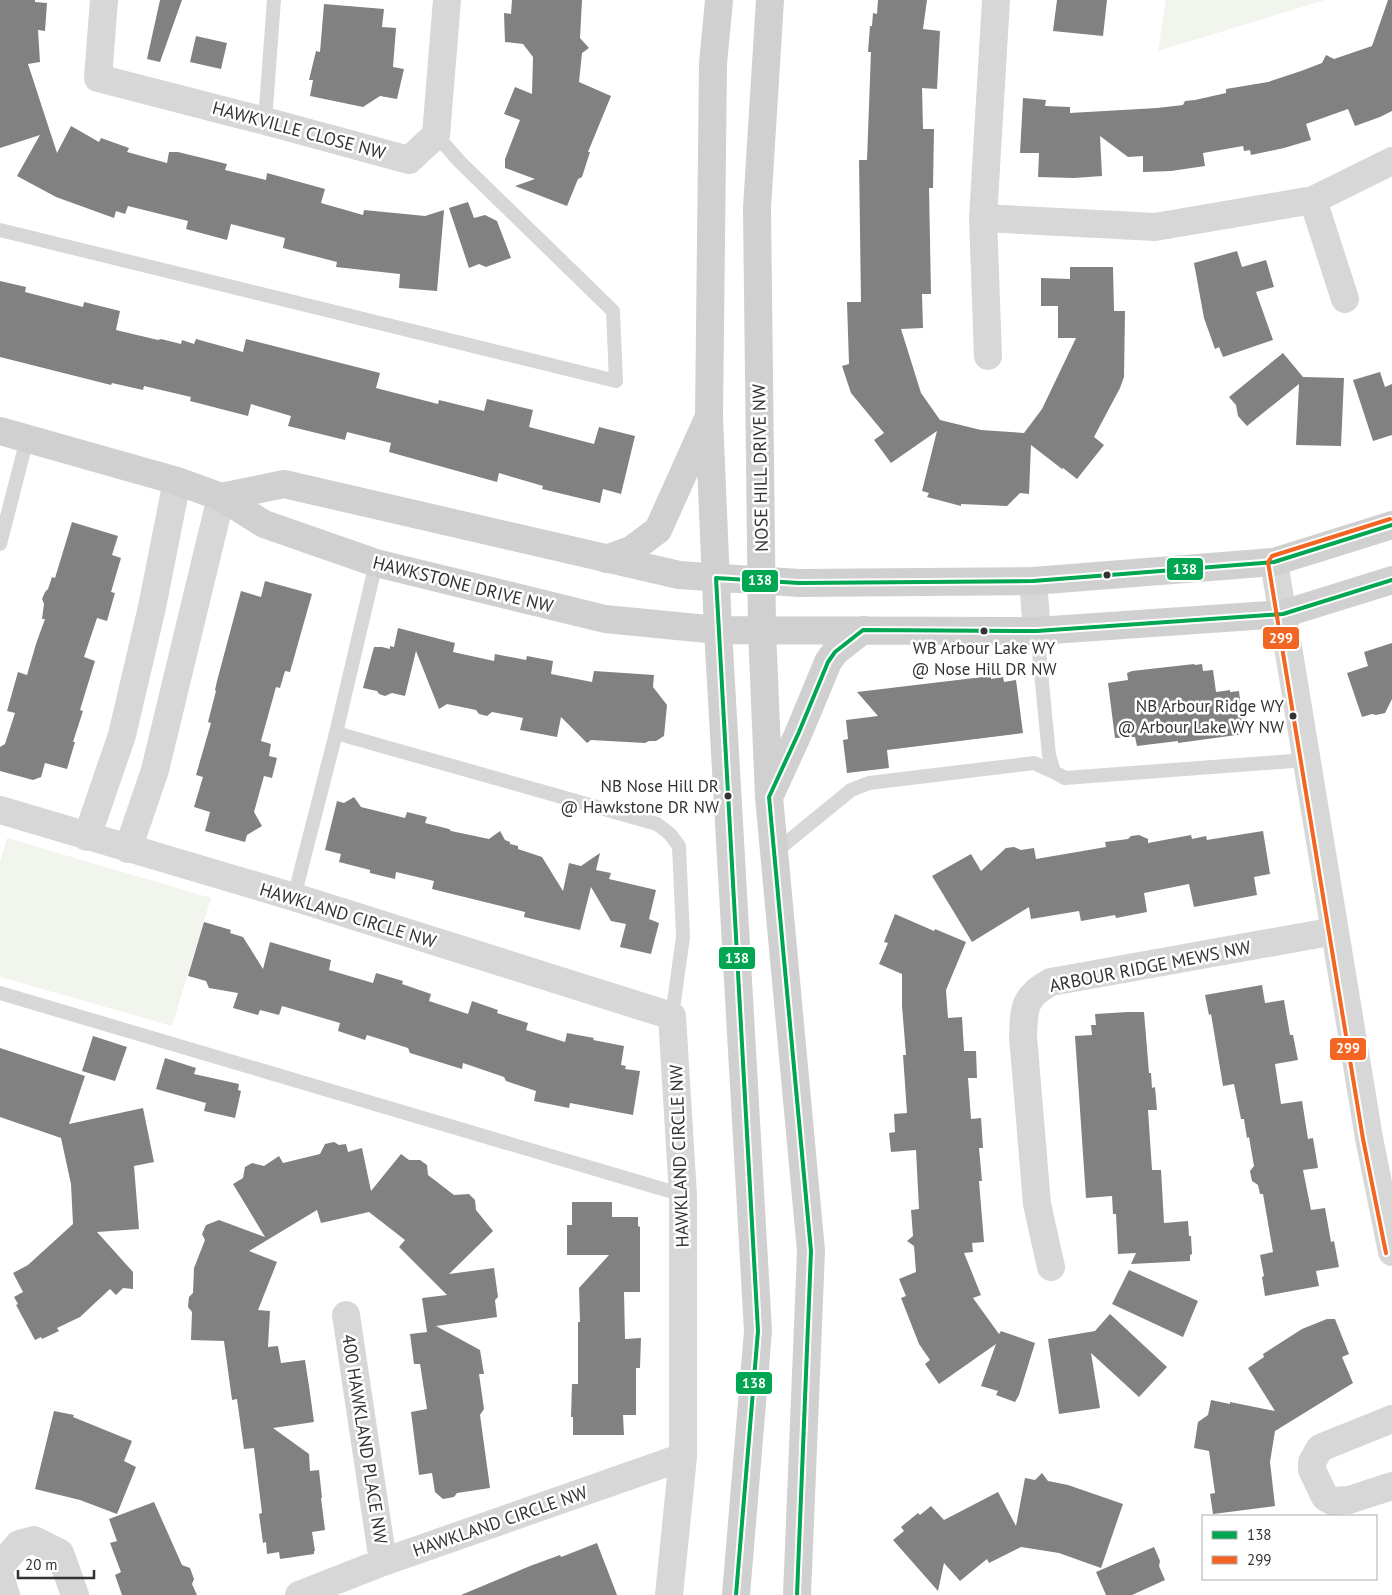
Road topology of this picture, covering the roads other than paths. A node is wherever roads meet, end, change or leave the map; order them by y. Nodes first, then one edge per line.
1 (104, 0) edge
2 (274, 0) edge
3 (447, 0) edge
4 (719, 0) edge
5 (770, 0) edge
6 (996, 0) edge
7 (265, 121) junction
8 (436, 135) junction
9 (1392, 161) edge
10 (1313, 200) junction
11 (983, 218) junction
12 (0, 230) edge
13 (1346, 300) dead end
14 (988, 356) dead end
15 (709, 417) junction
16 (0, 431) edge
17 (27, 439) junction
18 (177, 481) junction
19 (221, 497) junction
20 (1392, 525) edge
21 (0, 544) edge
22 (606, 559) junction
23 (1274, 562) junction
24 (376, 563) junction
25 (716, 578) junction
26 (1392, 580) edge
27 (762, 581) junction
28 (1033, 581) junction
29 (1283, 614) junction
30 (718, 630) junction
31 (762, 630) junction
32 (863, 630) junction
33 (1037, 631) junction
34 (336, 733) junction
35 (1307, 760) junction
36 (1054, 772) junction
37 (769, 797) junction
38 (0, 810) edge
39 (87, 837) junction
40 (128, 849) junction
41 (774, 853) junction
42 (294, 897) junction
43 (1335, 931) junction
44 (0, 993) edge
45 (672, 1016) junction
46 (683, 1195) junction
47 (1392, 1252) edge
48 (1051, 1267) dead end
49 (346, 1315) dead end
50 (1392, 1419) edge
51 (683, 1457) junction
52 (1392, 1486) edge
53 (384, 1562) junction
54 (0, 1566) edge
55 (0, 1577) edge
56 (6, 1595) edge
57 (74, 1595) edge
58 (299, 1595) edge
59 (669, 1595) edge
60 (736, 1595) edge
61 (797, 1595) edge

1 - 7 street, HAWKVILLE CLOSE NW
2 - 7 lane
3 - 8 street
4 - 15 main road
5 - 27 main road, NOSE HILL DRIVE NW
6 - 11 street
7 - 8 street, HAWKVILLE CLOSE NW
8 - 12 lane
9 - 10 street
10 - 11 street
10 - 13 street
11 - 14 street
15 - 22 main road
15 - 25 main road
16 - 17 main road, HAWKSTONE DRIVE NW
17 - 18 main road, HAWKSTONE DRIVE NW
17 - 21 lane
18 - 19 main road, HAWKSTONE DRIVE NW
18 - 39 street
19 - 22 main road
19 - 24 main road, HAWKSTONE DRIVE NW
19 - 40 street
20 - 23 main road
22 - 25 main road
23 - 28 main road
23 - 29 street
24 - 30 main road, HAWKSTONE DRIVE NW
24 - 34 lane
25 - 27 main road
25 - 30 main road
26 - 29 main road, HAWKSTONE DRIVE NW
27 - 28 main road
27 - 31 main road, NOSE HILL DRIVE NW
28 - 33 street
29 - 33 main road, HAWKSTONE DRIVE NW
29 - 35 street
30 - 31 main road, HAWKSTONE DRIVE NW
30 - 60 main road
31 - 32 main road, HAWKSTONE DRIVE NW
31 - 37 main road, NOSE HILL DRIVE NW
32 - 33 main road, HAWKSTONE DRIVE NW
32 - 37 main road
33 - 36 lane
34 - 42 lane
34 - 45 lane
35 - 36 lane
35 - 43 street
36 - 41 lane
37 - 41 main road, NOSE HILL DRIVE NW
38 - 39 street, HAWKLAND CIRCLE NW
39 - 40 street, HAWKLAND CIRCLE NW
40 - 42 street, HAWKLAND CIRCLE NW
41 - 61 main road, NOSE HILL DRIVE NW
42 - 45 street, HAWKLAND CIRCLE NW
43 - 47 street
43 - 48 street, ARBOUR RIDGE MEWS NW
44 - 46 lane
45 - 46 street, HAWKLAND CIRCLE NW
46 - 51 street, HAWKLAND CIRCLE NW
49 - 53 street, 400 HAWKLAND PLACE NW
50 - 52 street
51 - 53 street, HAWKLAND CIRCLE NW
51 - 59 street
53 - 58 street, HAWKLAND CIRCLE NW
54 - 57 street
55 - 56 street

